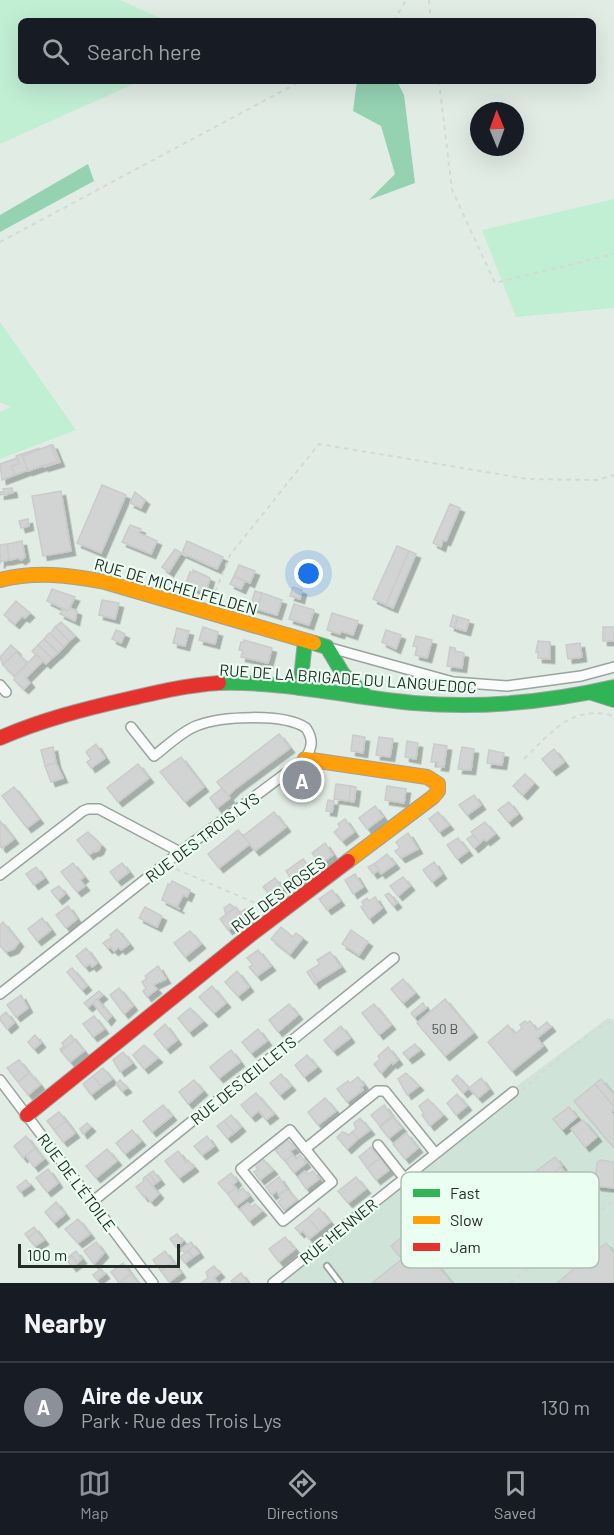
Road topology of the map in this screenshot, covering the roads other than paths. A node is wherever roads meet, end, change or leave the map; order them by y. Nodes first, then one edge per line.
1 (0, 580) edge
2 (306, 641) junction
3 (327, 647) junction
4 (614, 667) edge
5 (300, 687) junction
6 (614, 687) edge
7 (592, 693) junction
8 (366, 696) junction
9 (614, 700) edge
10 (131, 727) dead end
11 (0, 738) edge
12 (305, 759) junction
13 (180, 852) junction
14 (0, 875) edge
15 (394, 958) dead end
16 (0, 994) edge
17 (0, 1080) edge
18 (513, 1092) road end
19 (27, 1115) junction
20 (378, 1145) dead end
21 (305, 1149) junction
22 (435, 1152) junction
23 (411, 1172) edge
24 (401, 1174) edge
25 (401, 1180) edge
26 (92, 1202) junction
27 (327, 1266) dead end
28 (153, 1283) edge
29 (273, 1283) edge
30 (340, 1283) edge

1 - 2 street, RUE DE MICHELFELDEN
2 - 3 street, RUE DE MICHELFELDEN
2 - 5 street
3 - 4 street
3 - 8 street
5 - 8 street, RUE DE LA BRIGADE DU LANGUEDOC
5 - 11 street, RUE DE LA BRIGADE DU LANGUEDOC
6 - 7 street, RUE DE LA BRIGADE DU LANGUEDOC
7 - 8 street, RUE DE LA BRIGADE DU LANGUEDOC
7 - 9 street
10 - 12 street
12 - 13 street, RUE DES TROIS LYS
12 - 19 street, RUE DES ROSES
13 - 14 street
13 - 16 street, RUE DES TROIS LYS
15 - 26 street, RUE DES ŒILLETS
17 - 19 street, RUE DE L'ÉTOILE
18 - 22 street, RUE HENNER
19 - 26 street, RUE DE L'ÉTOILE
20 - 24 street
21 - 21 street
21 - 22 street
22 - 23 street, RUE HENNER
25 - 29 street, RUE HENNER
26 - 28 street, RUE DE L'ÉTOILE
27 - 30 lane

